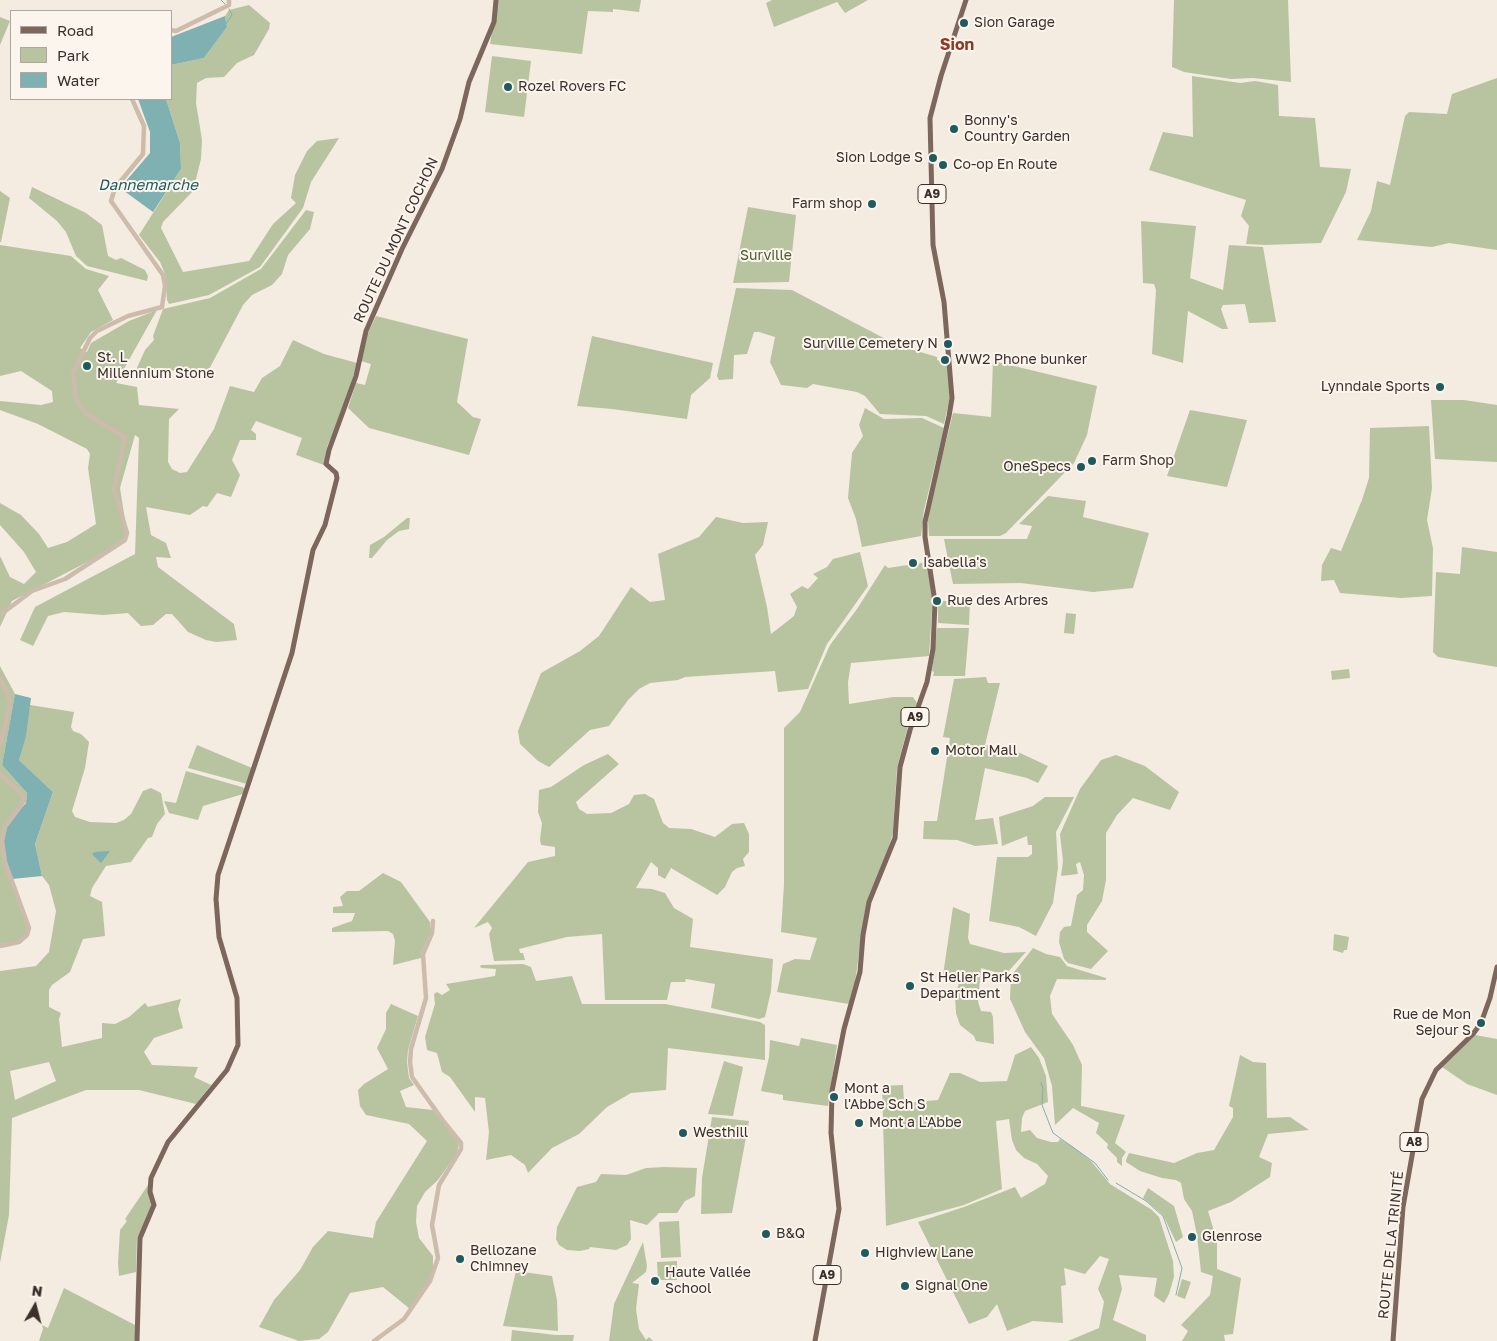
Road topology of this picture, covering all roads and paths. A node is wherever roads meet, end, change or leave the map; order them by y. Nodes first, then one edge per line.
1 (496, 0) edge
2 (966, 0) edge
3 (229, 3) edge
4 (172, 30) edge
5 (132, 100) edge
6 (0, 615) edge
7 (1, 681) edge
8 (0, 745) edge
9 (0, 774) edge
10 (433, 921) dead end
11 (0, 946) edge
12 (1497, 967) edge
13 (137, 1341) edge
14 (374, 1341) edge
15 (815, 1341) edge
16 (1393, 1341) edge

1 - 13 main road, ROUTE DU MONT COCHON
2 - 15 main road, A9
3 - 4 street
5 - 6 street
7 - 8 street
9 - 11 street
10 - 14 street
12 - 16 main road, ROUTE DE LA TRINITÉ / A8

